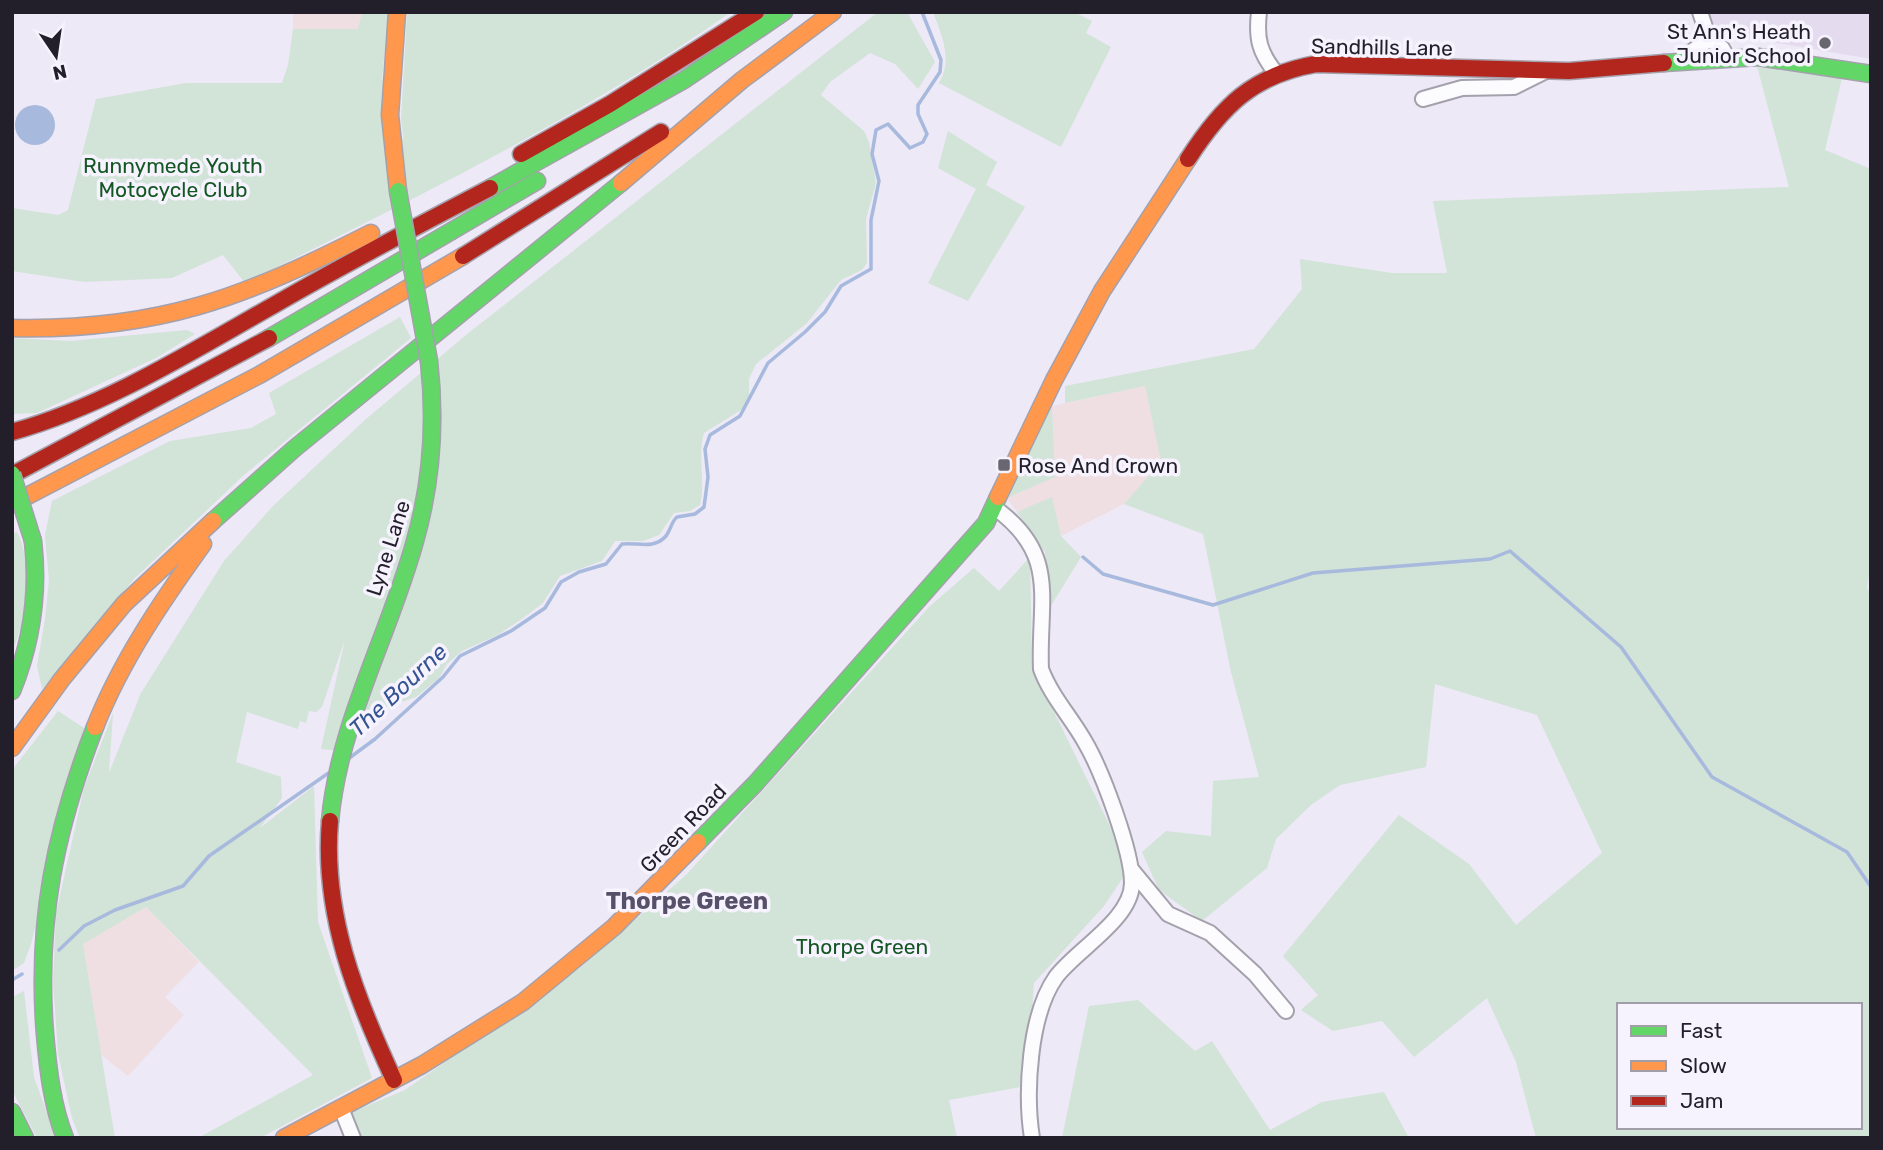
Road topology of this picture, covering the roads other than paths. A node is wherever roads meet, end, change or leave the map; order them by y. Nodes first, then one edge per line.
1 (397, 12) edge
2 (756, 12) edge
3 (783, 12) edge
4 (833, 12) edge
5 (1259, 12) edge
6 (1700, 12) edge
7 (1709, 39) junction
8 (1727, 57) junction
9 (1679, 61) junction
10 (1546, 71) junction
11 (1276, 73) junction
12 (1871, 74) edge
13 (742, 80) junction
14 (666, 93) junction
15 (1423, 99) dead end
16 (12, 328) edge
17 (1054, 380) joint
18 (12, 432) edge
19 (12, 475) edge
20 (12, 504) edge
21 (234, 505) junction
22 (995, 508) junction
23 (12, 691) edge
24 (12, 748) edge
25 (1130, 867) junction
26 (1286, 1011) dead end
27 (394, 1080) junction
28 (341, 1108) junction
29 (12, 1112) edge
30 (25, 1138) edge
31 (65, 1138) edge
32 (284, 1138) edge
33 (353, 1138) edge
34 (1032, 1138) edge

1 - 27 main road, Lyne Lane, bridge
2 - 16 main road
3 - 14 main road
4 - 13 main road
5 - 11 street
6 - 7 street
7 - 8 street
7 - 9 street
8 - 9 main road, Sandhills Lane
8 - 12 main road, Sandhills Lane
9 - 10 main road, Sandhills Lane
10 - 11 main road, Sandhills Lane
10 - 15 street
11 - 17 main road, Sandhills Lane
13 - 20 main road
13 - 21 main road
14 - 18 main road
14 - 19 main road
17 - 22 main road, Green Road
19 - 23 main road, bridge
21 - 24 main road
21 - 31 main road
22 - 25 street
22 - 27 main road, Green Road
25 - 26 street
25 - 34 street
27 - 28 main road, Green Road
28 - 32 main road, Green Road
28 - 33 street
29 - 30 main road

